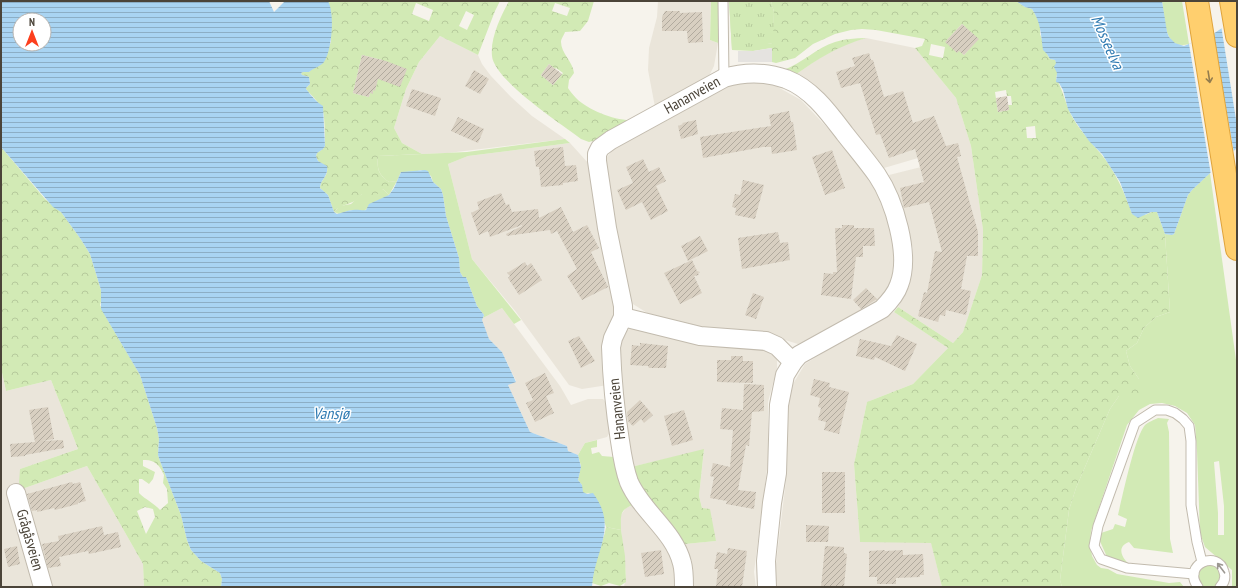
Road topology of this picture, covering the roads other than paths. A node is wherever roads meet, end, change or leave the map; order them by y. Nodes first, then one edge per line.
1 (723, 1) edge
2 (1197, 1) edge
3 (1231, 1) edge
4 (1237, 36) edge
5 (724, 78) junction
6 (1237, 249) edge
7 (623, 317) junction
8 (792, 362) junction
9 (16, 493) dead end
10 (1202, 562) junction
11 (1194, 574) junction
12 (43, 587) edge
13 (684, 587) edge
14 (767, 587) edge
15 (1198, 587) edge
16 (1220, 587) edge

1 - 5 lane
2 -> 6 highway
3 - 4 highway
5 - 7 street, Hananveien
5 - 8 street, Hananveien
7 - 8 street
7 - 13 street, Hananveien
8 - 14 street, Hananveien
9 - 12 street, Grågåsveien
10 - 11 lane
10 - 11 lane
16 -> 10 lane
11 - 15 lane

